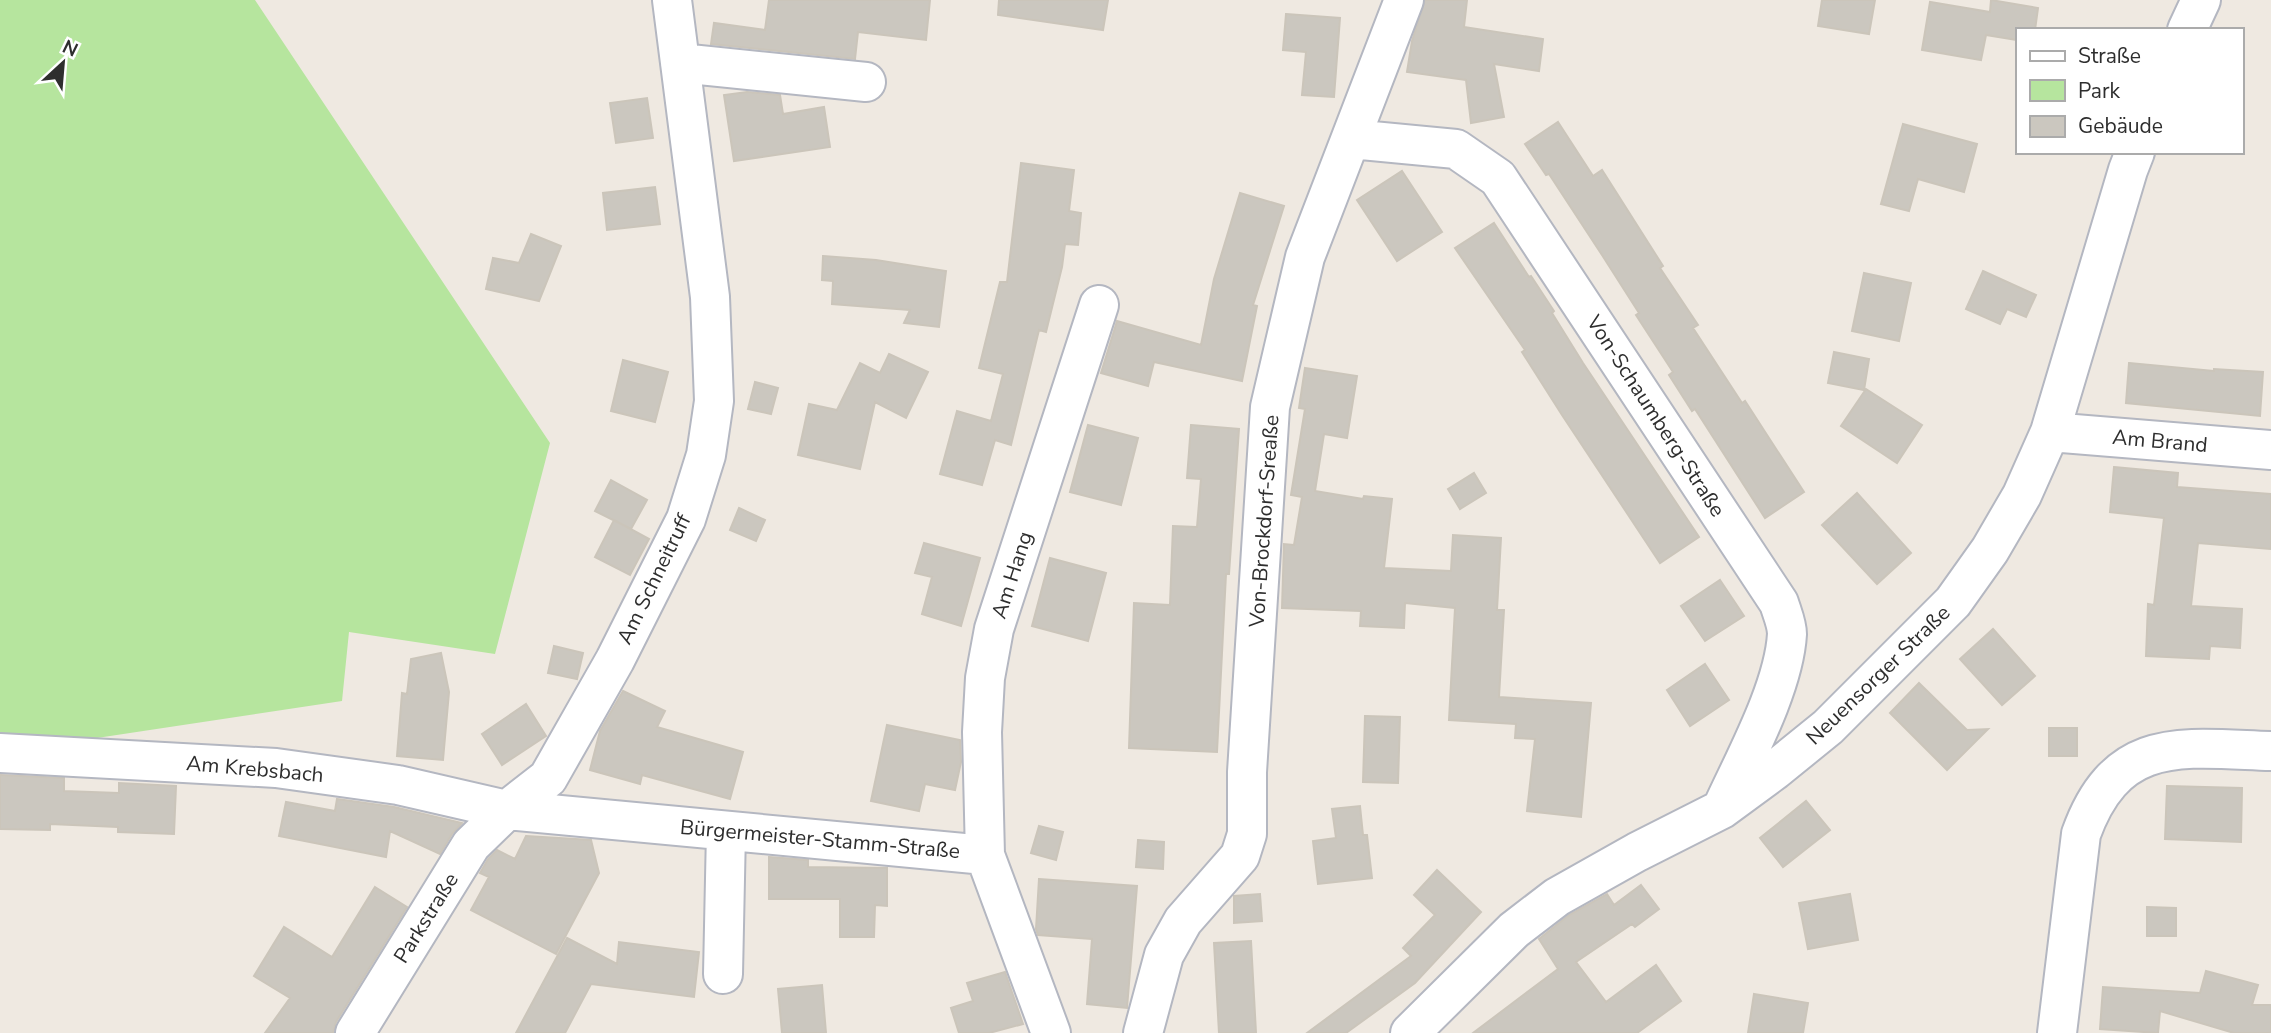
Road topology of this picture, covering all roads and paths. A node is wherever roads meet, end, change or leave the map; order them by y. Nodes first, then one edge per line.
1 (672, 0) edge
2 (1404, 0) edge
3 (680, 63) junction
4 (866, 82) dead end
5 (1350, 139) junction
6 (2134, 154) edge
7 (1099, 305) dead end
8 (2050, 432) junction
9 (2271, 450) edge
10 (2271, 751) edge
11 (0, 753) edge
12 (1722, 809) junction
13 (508, 810) junction
14 (726, 831) junction
15 (985, 855) junction
16 (723, 974) dead end
17 (355, 1033) edge
18 (1051, 1033) edge
19 (1143, 1033) edge
20 (1410, 1033) edge
21 (2057, 1033) edge

1 - 3 street, Am Schneitruff
2 - 5 street, Von-Brockdorf-Sreaße
3 - 4 street
3 - 13 street, Am Schneitruff
5 - 12 street, Von-Schaumberg-Straße
5 - 19 street, Von-Brockdorf-Sreaße
6 - 8 street, Neuensorger Straße
7 - 15 street, Am Hang
8 - 9 street, Am Brand
8 - 12 street, Neuensorger Straße
10 - 21 street
11 - 13 street, Am Krebsbach
12 - 20 street, Neuensorger Straße
13 - 14 street, Bürgermeister-Stamm-Straße
13 - 17 street, Parkstraße
14 - 15 street, Bürgermeister-Stamm-Straße
14 - 16 street
15 - 18 street, Bürgermeister-Stamm-Straße

